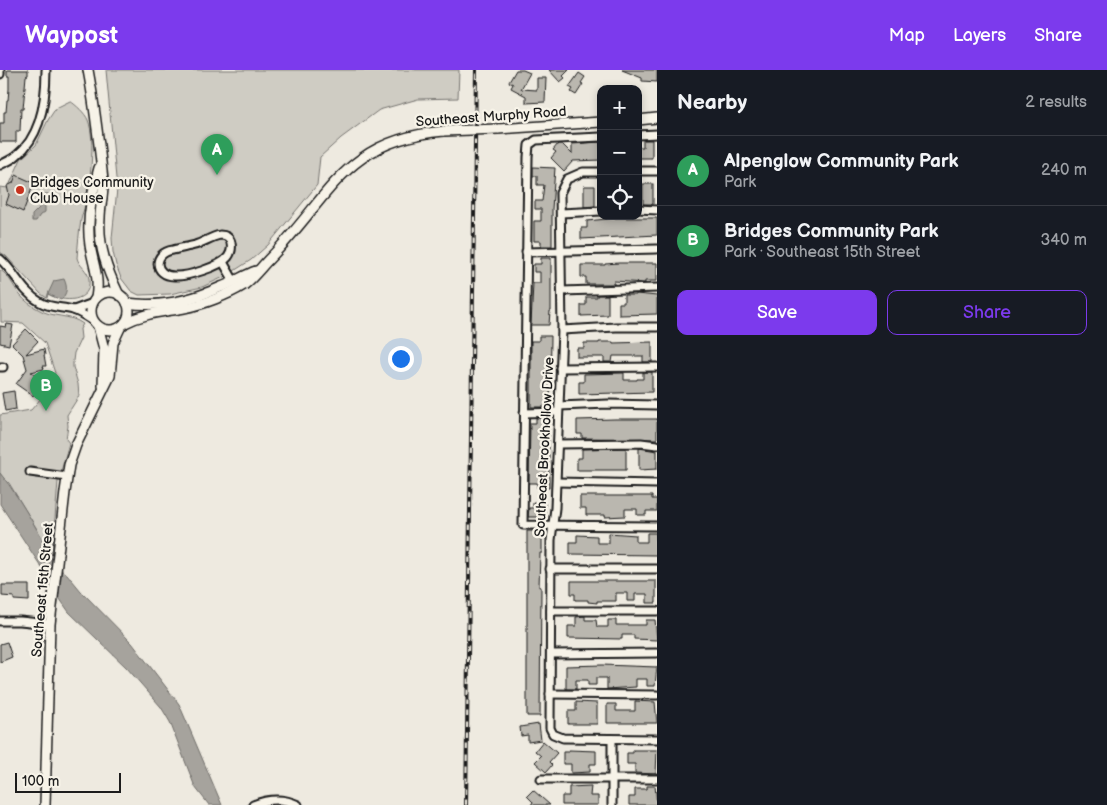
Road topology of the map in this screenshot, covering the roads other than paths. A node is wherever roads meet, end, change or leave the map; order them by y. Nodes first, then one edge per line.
1 (0, 70) edge
2 (46, 70) edge
3 (88, 70) edge
4 (0, 74) edge
5 (657, 118) edge
6 (642, 120) edge
7 (597, 122) edge
8 (657, 134) edge
9 (642, 135) edge
10 (597, 137) edge
11 (0, 165) edge
12 (100, 165) junction
13 (642, 171) edge
14 (657, 171) edge
15 (597, 172) edge
16 (642, 209) edge
17 (657, 210) edge
18 (597, 211) edge
19 (560, 213) junction
20 (657, 249) edge
21 (561, 251) junction
22 (526, 252) junction
23 (0, 259) edge
24 (223, 262) junction
25 (259, 270) junction
26 (234, 281) junction
27 (657, 288) edge
28 (562, 291) junction
29 (120, 295) junction
30 (94, 300) junction
31 (127, 303) junction
32 (74, 310) junction
33 (96, 324) junction
34 (123, 325) junction
35 (657, 327) edge
36 (562, 330) junction
37 (657, 367) edge
38 (560, 368) junction
39 (103, 386) junction
40 (657, 405) edge
41 (559, 409) junction
42 (524, 413) junction
43 (558, 444) junction
44 (657, 445) edge
45 (30, 472) dead end
46 (67, 477) junction
47 (557, 482) junction
48 (657, 484) edge
49 (553, 526) junction
50 (657, 526) edge
51 (550, 569) junction
52 (657, 569) edge
53 (551, 611) junction
54 (657, 611) edge
55 (0, 621) edge
56 (50, 624) junction
57 (657, 653) edge
58 (551, 654) junction
59 (550, 694) junction
60 (657, 695) edge
61 (612, 739) junction
62 (657, 739) edge
63 (541, 779) dead end
64 (613, 779) junction
65 (657, 779) edge
66 (45, 805) edge
67 (253, 805) edge
68 (298, 805) edge
69 (612, 805) edge

1 - 4 street
2 - 11 street
3 - 12 main road
5 - 6 main road
7 - 25 main road, Southeast Murphy Road, bridge
8 - 9 street
10 - 22 street
12 - 29 main road
12 - 30 main road
13 - 14 street
15 - 19 street, Southeast Brookhollow Drive
16 - 17 street
18 - 19 street
19 - 21 street, Southeast Brookhollow Drive
20 - 21 street
21 - 22 street
21 - 28 street, Southeast Brookhollow Drive
22 - 42 street
23 - 32 street
24 - 24 street
24 - 26 street
25 - 26 main road, Southeast Murphy Road
25 - 34 main road, Southeast Murphy Road
26 - 31 main road, Southeast Murphy Road
27 - 28 street
28 - 36 street, Southeast Brookhollow Drive
29 - 30 main road
29 - 31 main road
30 - 32 street
30 - 33 main road
31 - 34 main road
32 - 33 street
33 - 34 main road
33 - 39 main road, Southeast 15th Street
34 - 39 main road, Southeast 15th Street
35 - 36 street
36 - 38 street, Southeast Brookhollow Drive
37 - 38 street
38 - 41 street, Southeast Brookhollow Drive
39 - 46 main road, Southeast 15th Street
40 - 41 street
41 - 42 street
41 - 43 street, Southeast Brookhollow Drive
42 - 49 street
43 - 44 street
43 - 47 street, Southeast Brookhollow Drive
45 - 46 street
46 - 56 main road, Southeast 15th Street
47 - 48 street
47 - 49 street, Southeast Brookhollow Drive
49 - 50 street
49 - 51 street, Southeast Brookhollow Drive
51 - 52 street
51 - 53 street, Southeast Brookhollow Drive
53 - 54 street
53 - 58 street, Southeast Brookhollow Drive
55 - 56 street
56 - 66 main road, Southeast 15th Street
57 - 58 street
58 - 59 street, Southeast Brookhollow Drive
59 - 60 street
59 - 61 street, Southeast Brookhollow Drive
61 - 62 street
61 - 64 street
63 - 64 street
64 - 65 street
64 - 69 street
67 - 68 street

